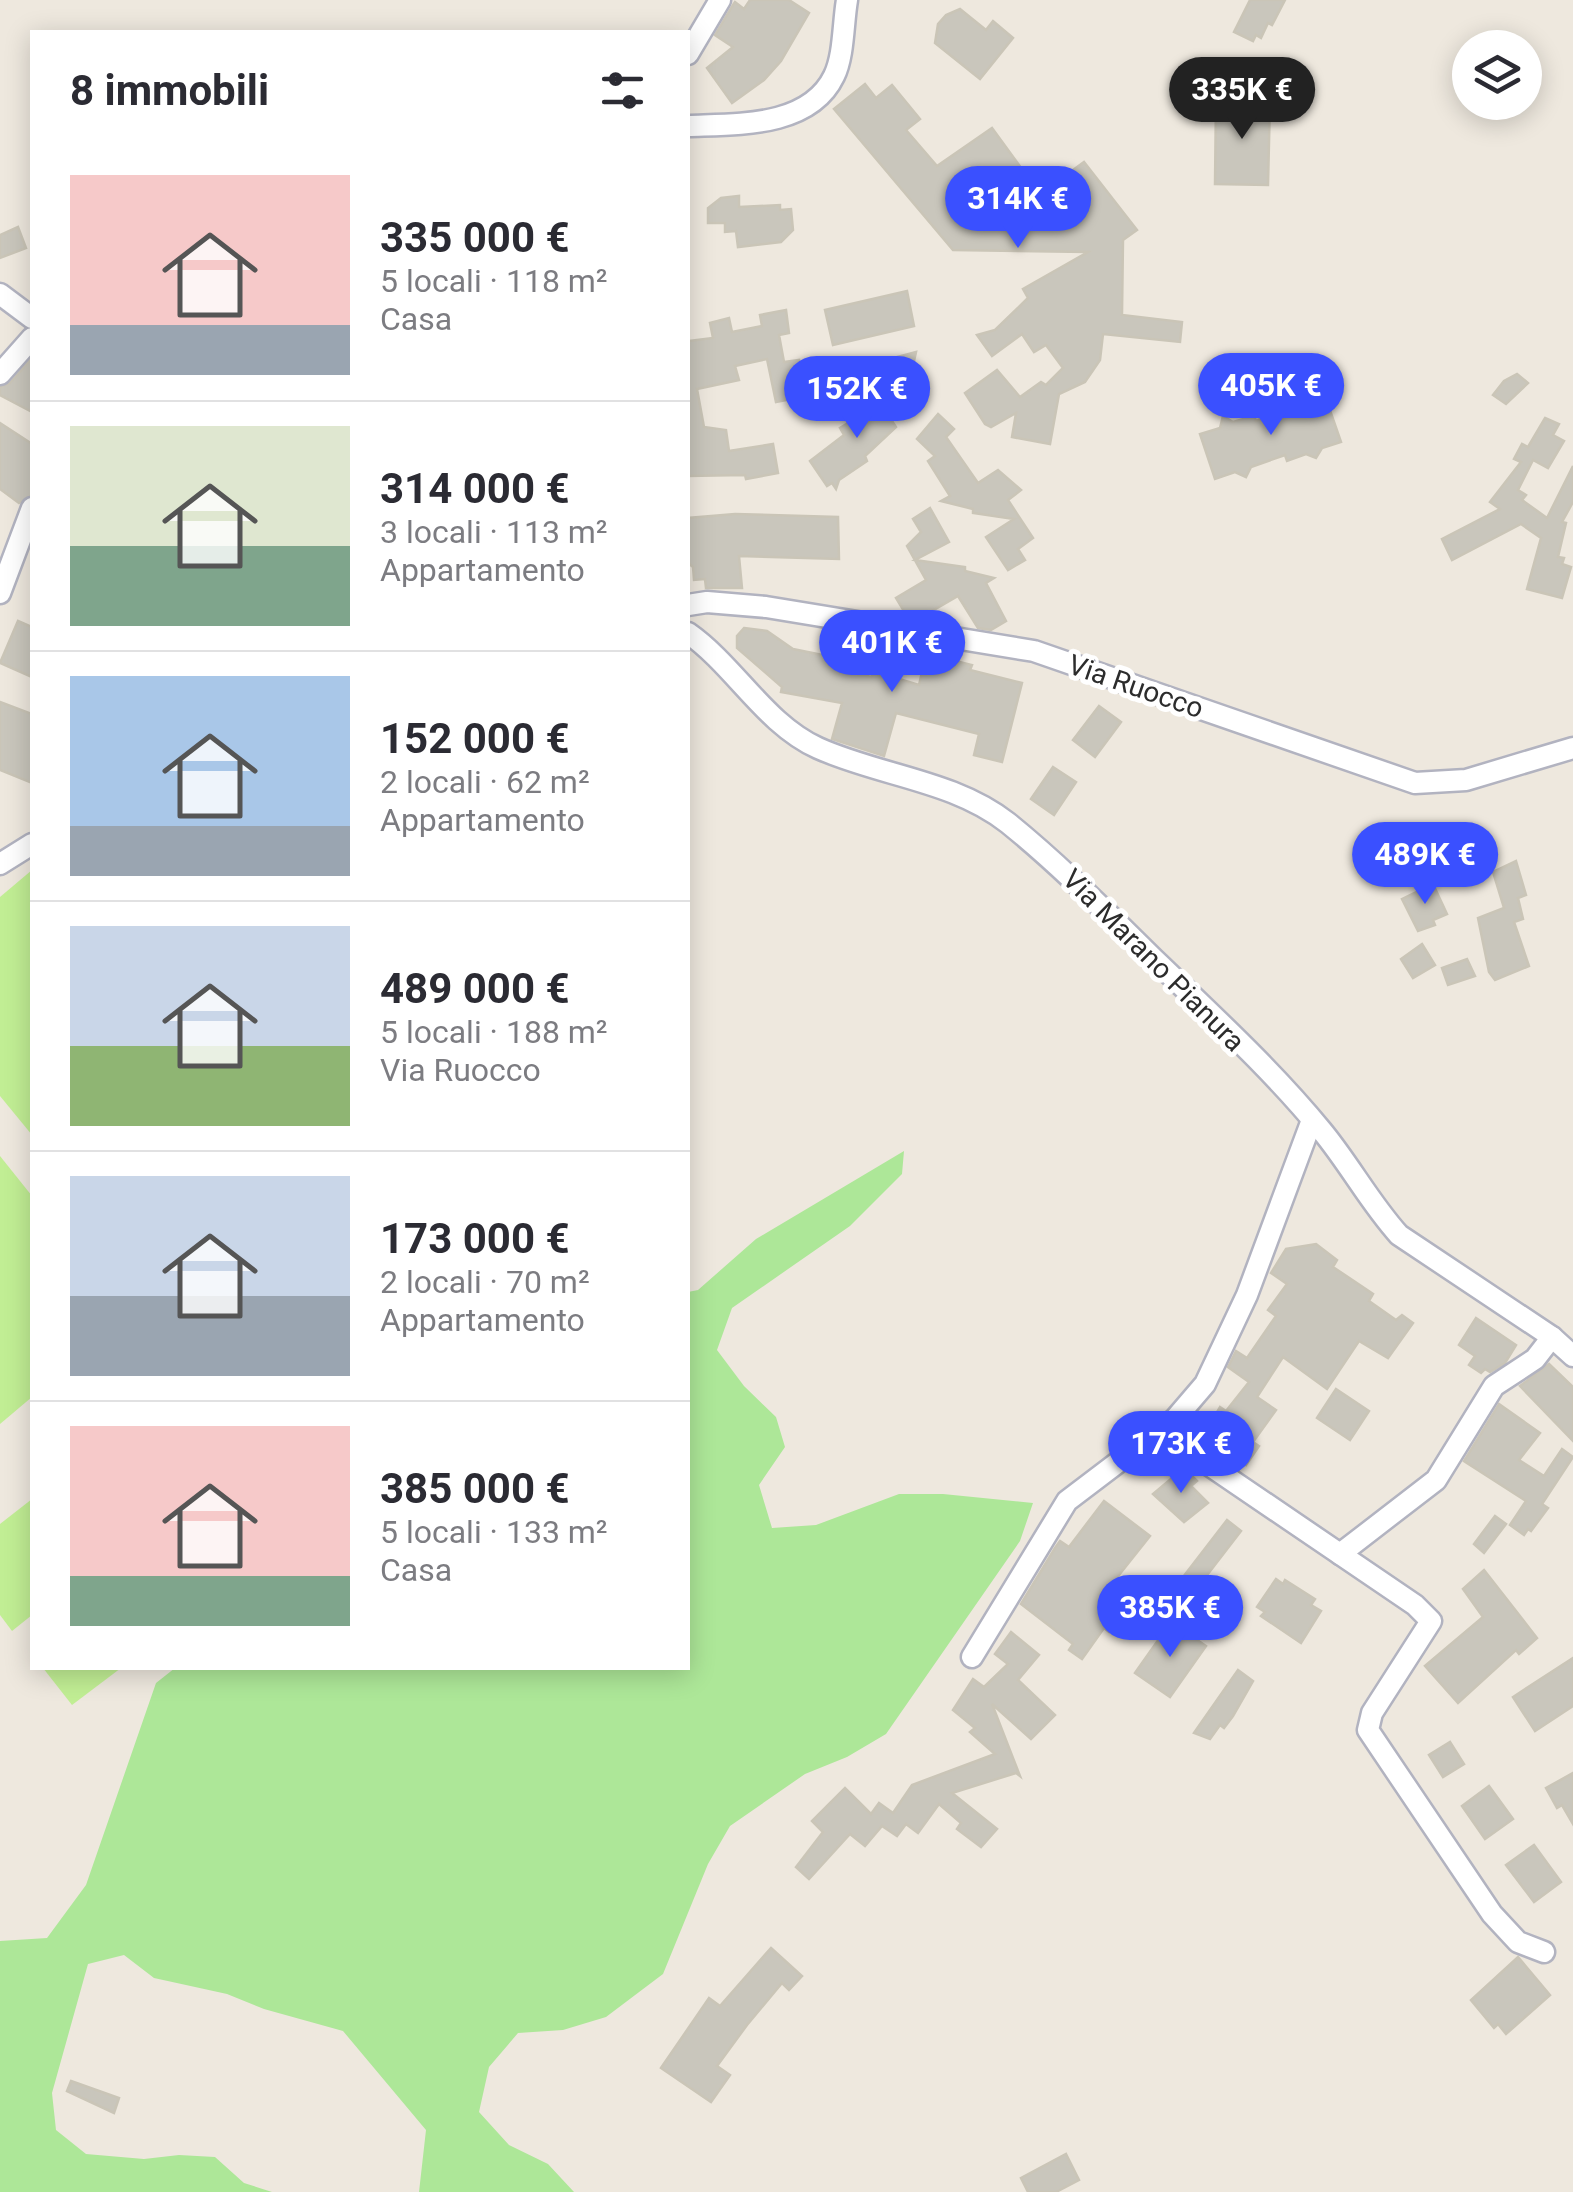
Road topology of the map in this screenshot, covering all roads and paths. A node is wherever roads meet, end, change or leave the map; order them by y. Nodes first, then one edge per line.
1 (720, 0) edge
2 (847, 0) edge
3 (690, 51) edge
4 (690, 126) edge
5 (0, 294) edge
6 (30, 316) edge
7 (30, 340) edge
8 (0, 374) edge
9 (30, 513) edge
10 (0, 593) edge
11 (690, 606) edge
12 (690, 635) edge
13 (1573, 748) edge
14 (30, 845) edge
15 (0, 864) edge
16 (1312, 1120) junction
17 (1552, 1338) junction
18 (1573, 1356) edge
19 (1159, 1431) junction
20 (1340, 1554) junction
21 (972, 1658) dead end
22 (1544, 1952) dead end

1 - 3 street
2 - 4 street
5 - 6 street
7 - 8 street
9 - 10 street
11 - 13 street, Via Ruocco
12 - 16 street, Via Marano Pianura
14 - 15 street
16 - 17 street, Via Marano Pianura
16 - 19 street
17 - 18 street, Via Marano Pianura
17 - 20 street
19 - 20 street
19 - 21 street
20 - 22 street

